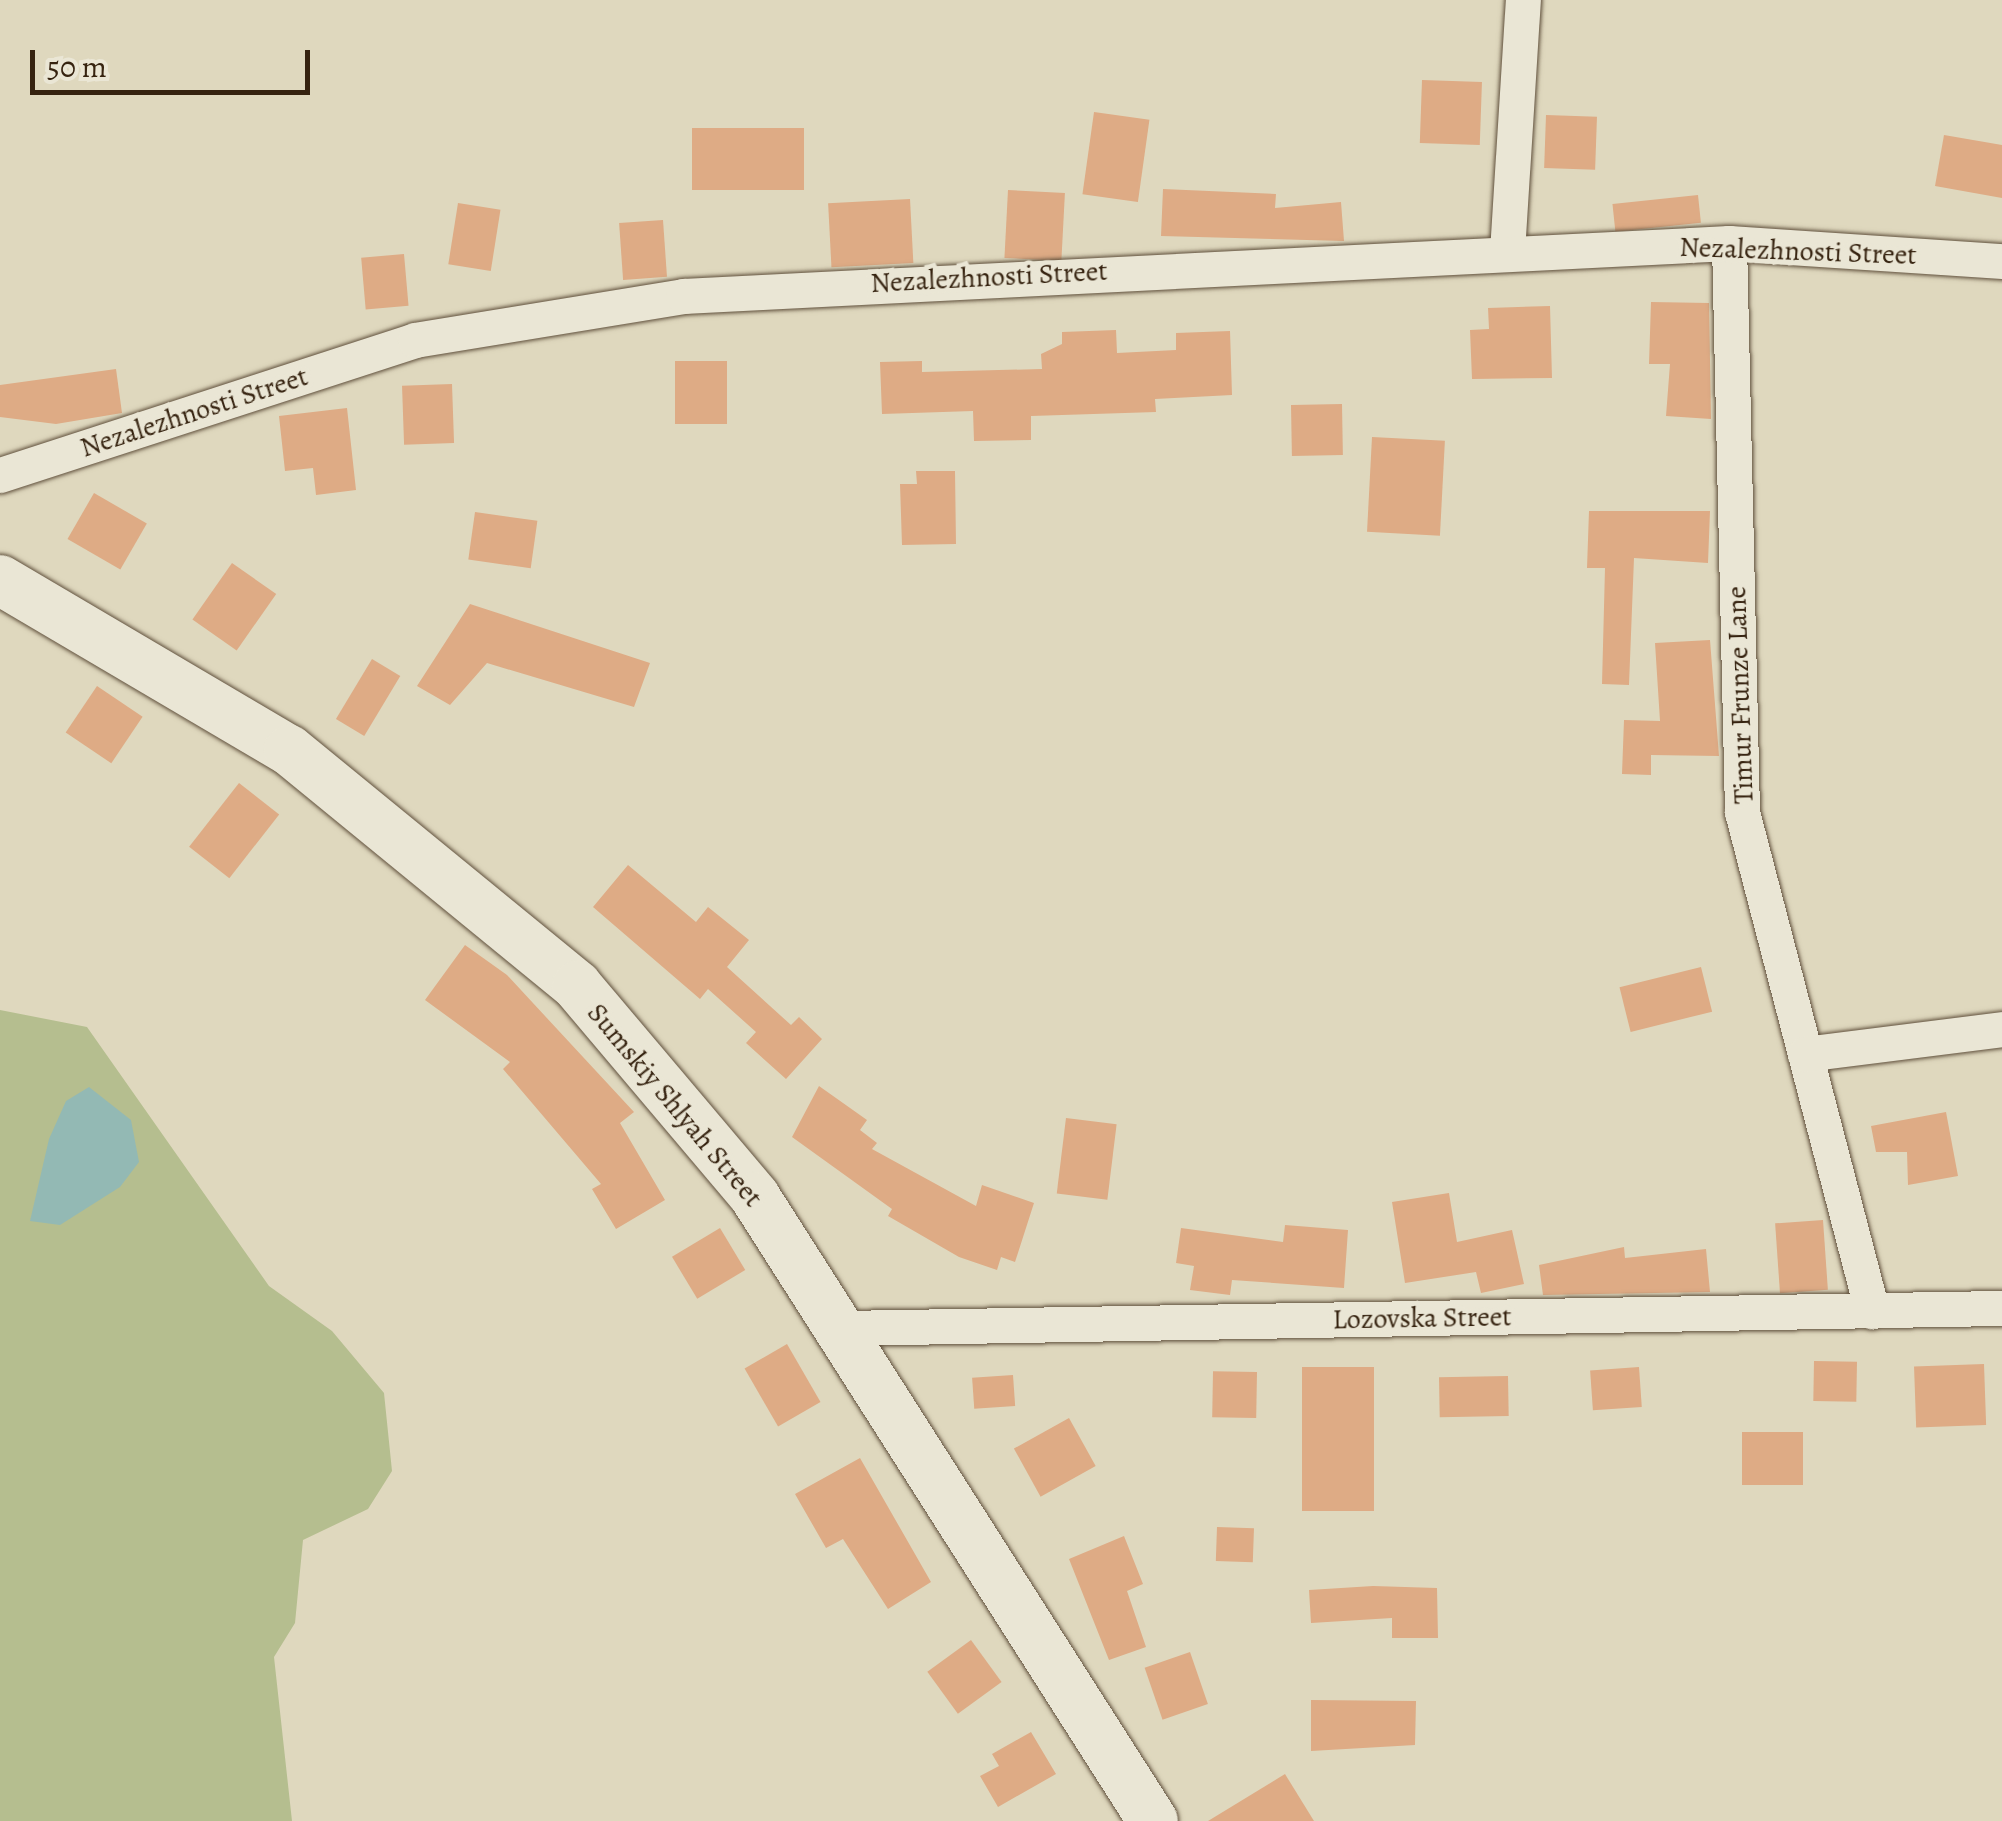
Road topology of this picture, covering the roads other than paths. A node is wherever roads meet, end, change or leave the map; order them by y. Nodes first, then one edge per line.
1 (1523, 0) edge
2 (1729, 243) junction
3 (1507, 252) junction
4 (2002, 261) edge
5 (0, 475) edge
6 (0, 580) edge
7 (2002, 1029) edge
8 (1805, 1054) junction
9 (2002, 1308) edge
10 (1872, 1311) junction
11 (842, 1328) junction
12 (1154, 1821) edge

1 - 3 street
2 - 3 street, Nezalezhnosti Street
2 - 4 street, Nezalezhnosti Street
2 - 8 street, Timur Frunze Lane
3 - 5 street, Nezalezhnosti Street
6 - 11 main road, Sumskiy Shlyah Street
7 - 8 street
8 - 10 street, Timur Frunze Lane
9 - 10 street, Lozovska Street
10 - 11 street, Lozovska Street
11 - 12 main road, Sumskiy Shlyah Street

